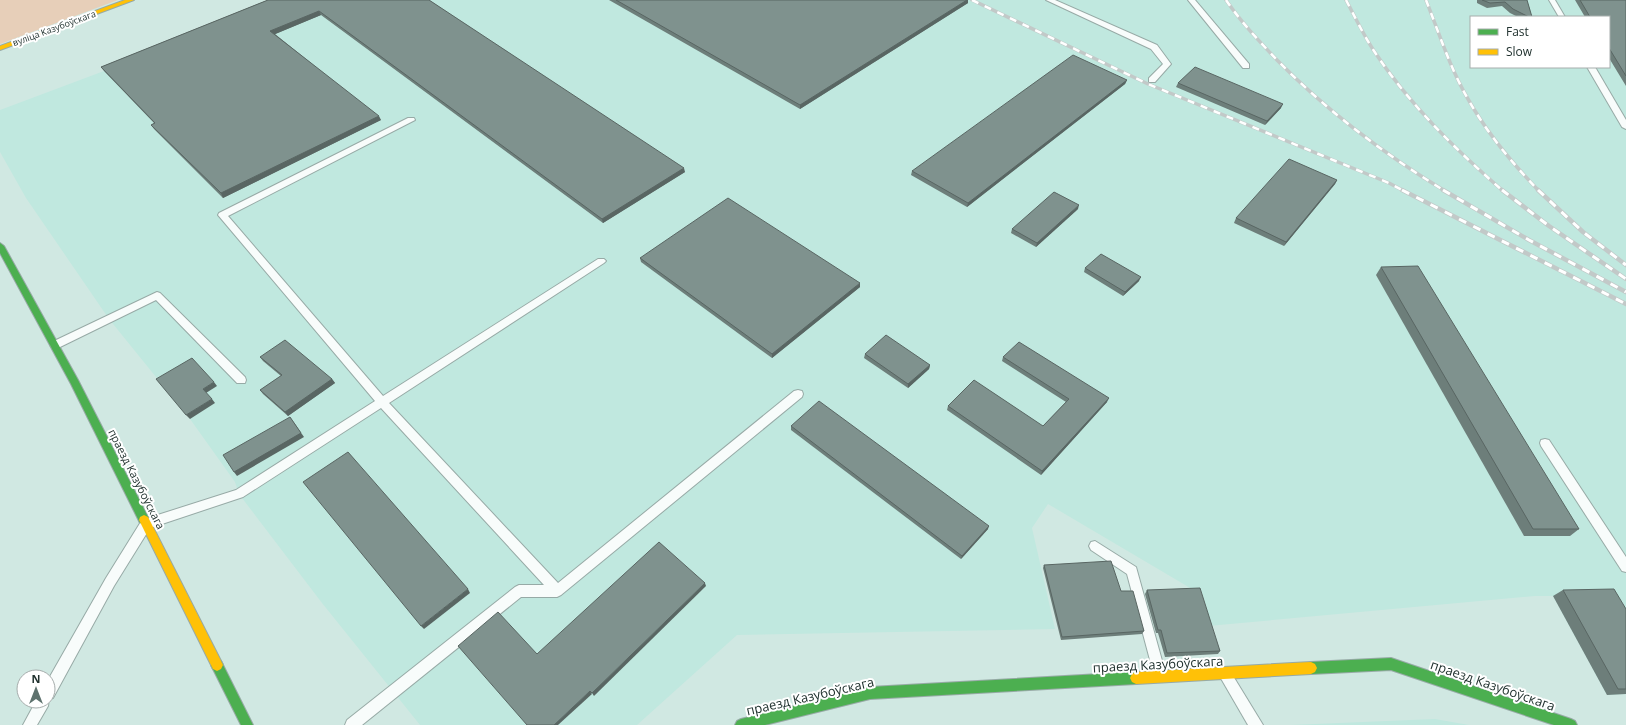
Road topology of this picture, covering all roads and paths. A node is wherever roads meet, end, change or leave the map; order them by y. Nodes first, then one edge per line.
1 (131, 0) edge
2 (1049, 0) edge
3 (1191, 0) edge
4 (1552, 0) edge
5 (1561, 16) edge
6 (0, 48) edge
7 (1246, 66) dead end
8 (1592, 68) edge
9 (1152, 80) dead end
10 (411, 120) dead end
11 (1626, 126) edge
12 (0, 246) edge
13 (602, 262) dead end
14 (55, 346) junction
15 (241, 380) dead end
16 (798, 394) dead end
17 (383, 403) junction
18 (1545, 443) dead end
19 (146, 524) junction
20 (1095, 546) dead end
21 (1626, 567) edge
22 (557, 591) junction
23 (1224, 674) junction
24 (1160, 677) junction
25 (56, 679) edge
26 (39, 709) edge
27 (30, 725) edge
28 (247, 725) edge
29 (352, 725) edge
30 (741, 725) edge
31 (1256, 725) edge
32 (1571, 725) edge

1 - 6 street, вуліца Казубоўскага
2 - 9 lane
3 - 7 lane
4 - 5 lane
8 - 11 lane
10 - 17 lane
12 - 14 street, праезд Казубоўскага
13 - 17 lane
14 - 15 lane
14 - 19 street, праезд Казубоўскага
16 - 22 lane
17 - 19 lane
17 - 22 lane
18 - 21 lane
19 - 25 lane
19 - 28 street, праезд Казубоўскага
20 - 24 lane
22 - 29 lane
23 - 24 street, праезд Казубоўскага
23 - 31 lane
23 - 32 street, праезд Казубоўскага
24 - 30 street, праезд Казубоўскага
26 - 27 lane

